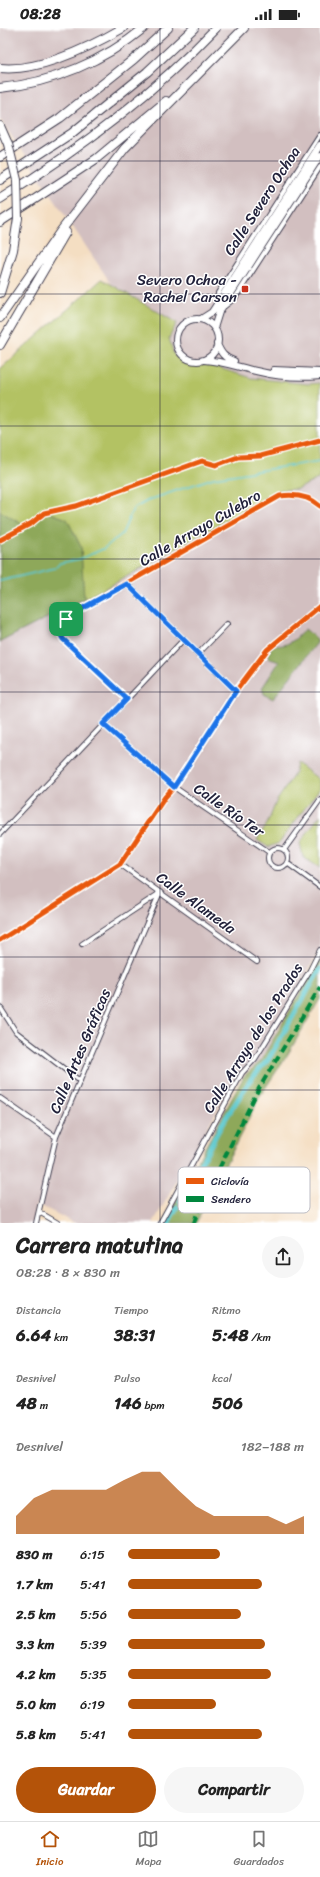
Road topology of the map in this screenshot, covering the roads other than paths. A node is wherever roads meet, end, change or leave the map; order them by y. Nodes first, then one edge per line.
1 (123, 28) edge
2 (144, 28) edge
3 (168, 28) edge
4 (194, 28) edge
5 (216, 28) edge
6 (244, 28) edge
7 (0, 68) edge
8 (191, 82) junction
9 (0, 88) edge
10 (0, 126) edge
11 (320, 135) edge
12 (320, 145) edge
13 (320, 156) edge
14 (0, 157) edge
15 (320, 167) edge
16 (0, 180) edge
17 (87, 197) junction
18 (0, 198) edge
19 (0, 222) edge
20 (0, 293) edge
21 (220, 306) junction
22 (0, 318) edge
23 (201, 319) junction
24 (214, 328) junction
25 (217, 344) junction
26 (0, 345) edge
27 (203, 360) junction
28 (320, 372) edge
29 (320, 376) edge
30 (320, 506) edge
31 (127, 584) junction
32 (320, 606) edge
33 (226, 624) dead end
34 (183, 640) junction
35 (198, 654) junction
36 (236, 691) junction
37 (127, 699) junction
38 (103, 724) junction
39 (174, 787) junction
40 (320, 800) edge
41 (0, 834) edge
42 (284, 850) junction
43 (270, 852) junction
44 (287, 863) junction
45 (120, 864) junction
46 (320, 887) edge
47 (160, 892) junction
48 (0, 940) edge
49 (82, 944) dead end
50 (320, 950) edge
51 (257, 962) dead end
52 (0, 1007) edge
53 (80, 1081) junction
54 (0, 1098) edge
55 (56, 1137) junction
56 (191, 1167) edge
57 (178, 1190) edge
58 (39, 1212) junction
59 (36, 1223) edge
60 (58, 1223) edge
61 (160, 1223) edge

1 - 7 highway
2 - 9 highway
3 - 14 highway
4 - 16 highway
5 - 18 highway
6 - 8 highway
8 - 17 highway
8 - 19 highway
10 - 20 highway, bridge
11 - 21 street, Calle Severo Ochoa
12 - 21 street, Calle Severo Ochoa
13 - 21 street, Calle Severo Ochoa
15 - 21 street, Calle Severo Ochoa
17 - 22 highway
17 - 26 highway
21 - 23 street, Calle Severo Ochoa
21 - 24 street, Calle Severo Ochoa
23 - 24 street
23 - 27 street
24 - 25 street
25 - 27 street
25 - 28 street
27 - 29 street
30 - 31 street, Calle Arroyo Culebro
31 - 34 street
31 - 37 street, Calle Arroyo Culebro
32 - 36 street
33 - 35 street
34 - 35 street
34 - 37 street
35 - 36 street
36 - 39 street
37 - 38 street
38 - 39 street, Calle Río Ter
38 - 41 street
39 - 43 street, Calle Río Ter
39 - 45 street
40 - 42 street
42 - 43 street
42 - 44 street
43 - 44 street
44 - 46 street
45 - 47 street, Calle Alameda
45 - 48 street
47 - 49 street
47 - 51 street, Calle Alameda
47 - 53 street, Calle Artes Gráficas
50 - 56 street, Calle Arroyo de los Prados
52 - 53 street
53 - 55 street, Calle Artes Gráficas
54 - 55 street
55 - 58 street, Calle Artes Gráficas
57 - 61 street, Calle Arroyo de los Prados
58 - 59 street, Calle Artes Gráficas
58 - 60 street

